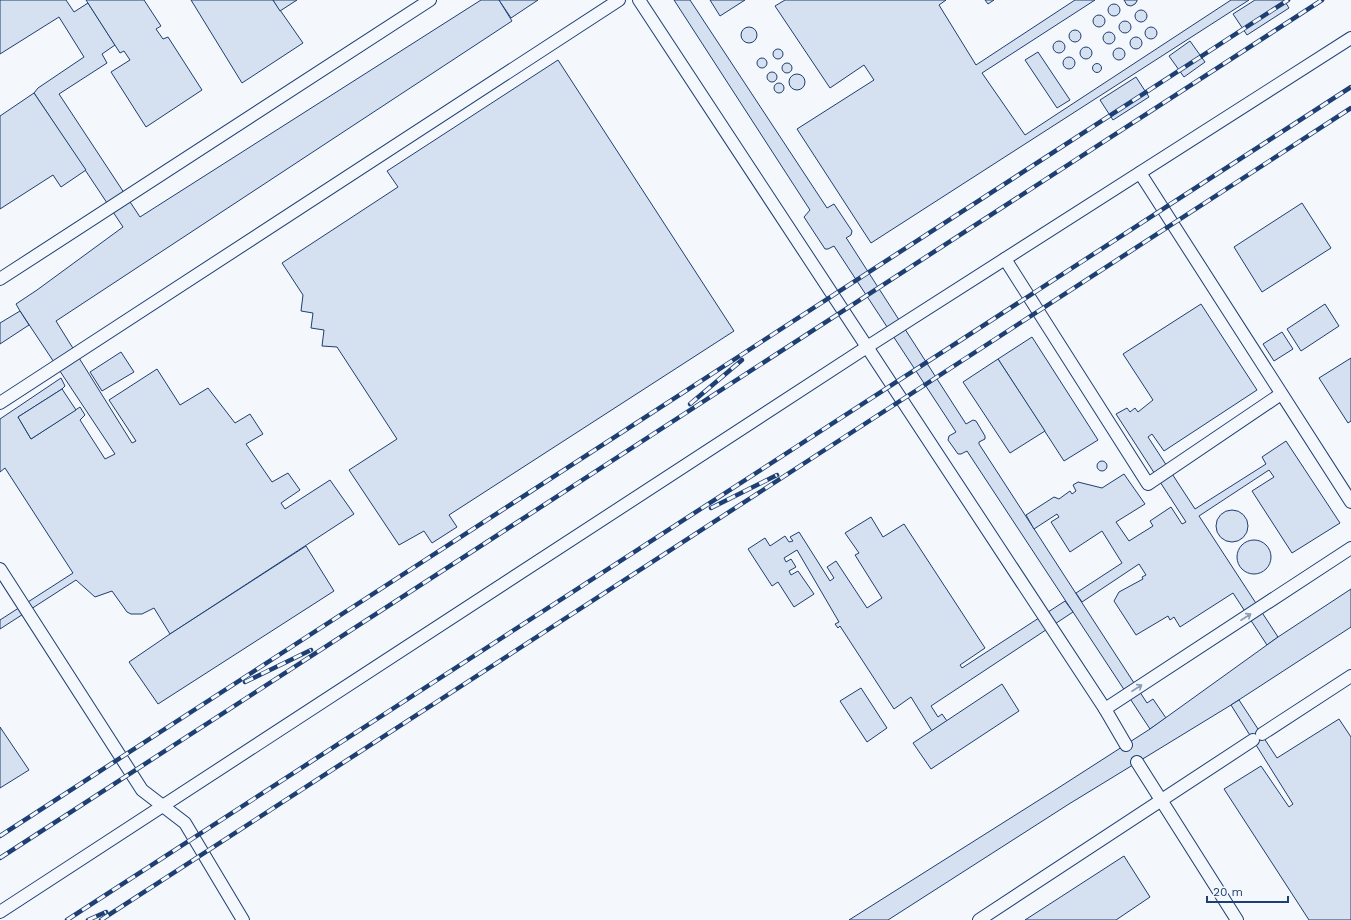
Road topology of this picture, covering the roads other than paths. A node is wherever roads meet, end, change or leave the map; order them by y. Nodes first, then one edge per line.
1 (430, 0) edge
2 (620, 0) edge
3 (639, 0) edge
4 (1351, 38) edge
5 (1140, 173) junction
6 (1005, 259) junction
7 (0, 279) edge
8 (867, 347) junction
9 (1281, 394) junction
10 (0, 403) edge
11 (1351, 502) edge
12 (1351, 548) edge
13 (0, 569) edge
14 (1351, 676) edge
15 (1104, 709) junction
16 (1126, 745) dead end
17 (1137, 762) dead end
18 (1161, 801) junction
19 (163, 806) junction
20 (0, 912) edge
21 (244, 920) edge
22 (979, 920) edge
23 (1237, 920) edge

1 - 7 lane
2 - 10 lane
3 - 8 lane
4 - 5 lane
5 - 6 lane
5 - 9 lane
6 - 8 lane
6 - 9 lane
8 - 15 lane
8 - 19 lane
9 - 11 lane
15 -> 12 lane
13 - 19 lane
14 - 18 lane
15 - 16 lane
17 - 18 lane
18 - 22 lane
18 - 23 lane
19 - 20 lane
19 - 21 lane

